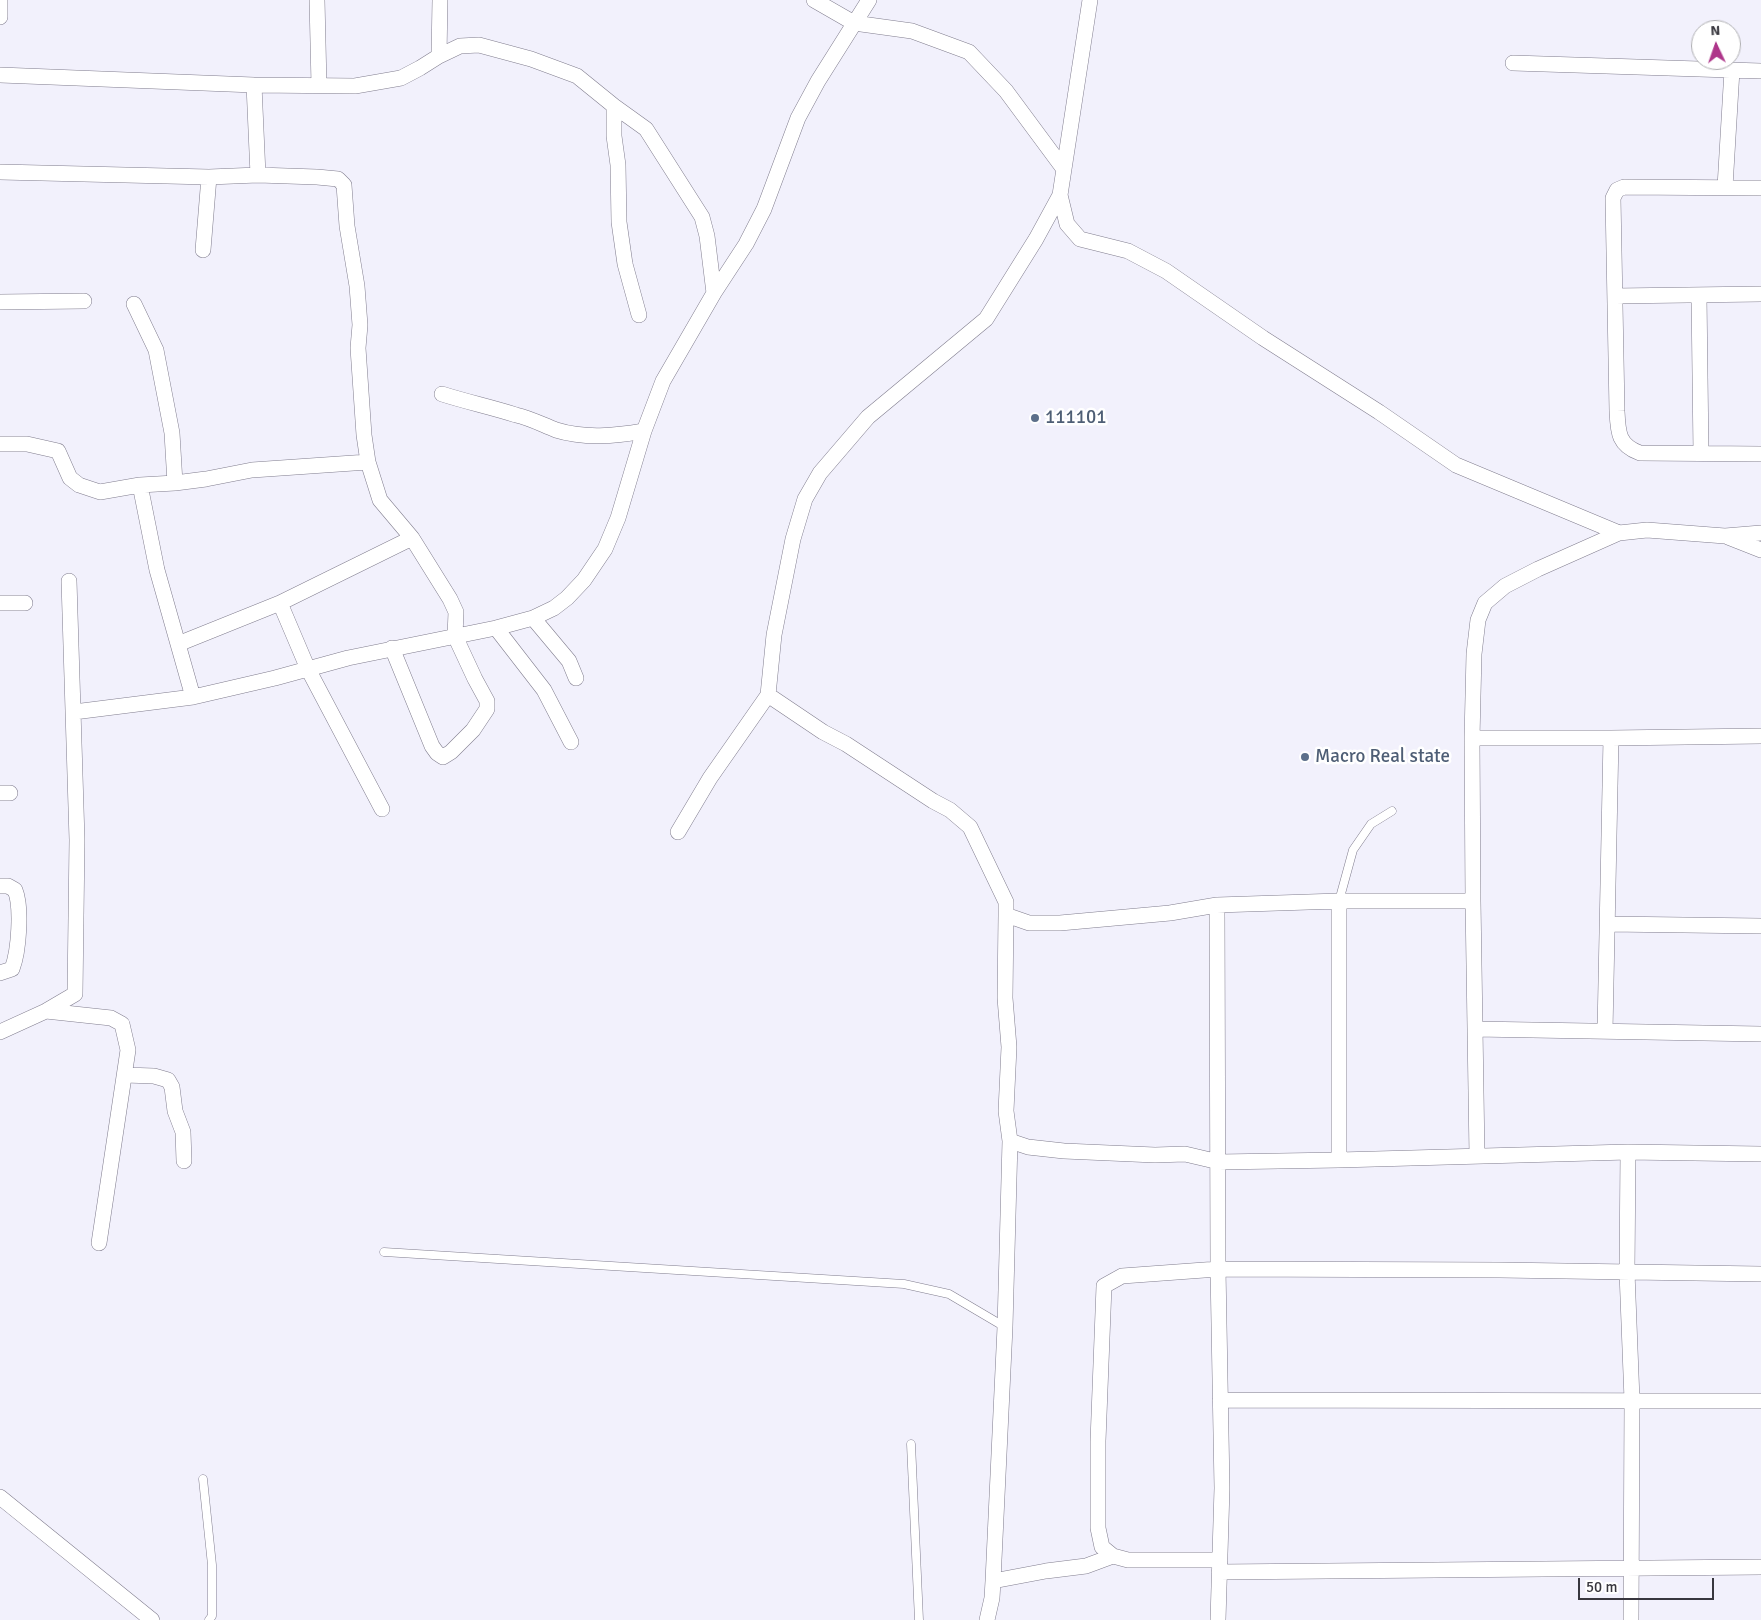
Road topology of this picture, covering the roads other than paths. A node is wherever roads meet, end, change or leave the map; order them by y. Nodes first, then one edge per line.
1 (0, 0) edge
2 (317, 0) edge
3 (440, 0) edge
4 (814, 0) edge
5 (869, 0) edge
6 (1090, 0) edge
7 (0, 17) edge
8 (854, 23) junction
9 (439, 56) junction
10 (1513, 63) dead end
11 (1691, 69) edge
12 (1732, 70) joint
13 (1761, 71) edge
14 (0, 75) edge
15 (254, 85) junction
16 (319, 85) junction
17 (614, 106) junction
18 (1063, 168) junction
19 (0, 172) edge
20 (258, 175) junction
21 (209, 177) junction
22 (1725, 188) junction
23 (1761, 188) edge
24 (1060, 194) junction
25 (203, 250) dead end
26 (714, 293) junction
27 (1761, 294) edge
28 (1615, 296) junction
29 (1699, 296) junction
30 (84, 301) dead end
31 (0, 302) edge
32 (134, 304) dead end
33 (639, 315) dead end
34 (442, 394) dead end
35 (644, 431) junction
36 (0, 444) edge
37 (1701, 453) junction
38 (1761, 454) edge
39 (368, 462) junction
40 (175, 483) junction
41 (140, 485) junction
42 (1619, 533) junction
43 (1761, 533) edge
44 (1725, 536) junction
45 (412, 538) junction
46 (1761, 550) edge
47 (69, 581) dead end
48 (280, 602) junction
49 (0, 603) edge
50 (25, 603) dead end
51 (533, 618) junction
52 (496, 628) junction
53 (455, 636) junction
54 (178, 644) junction
55 (392, 648) junction
56 (308, 669) junction
57 (576, 678) dead end
58 (768, 696) junction
59 (193, 697) junction
60 (74, 712) junction
61 (1761, 736) edge
62 (1472, 738) junction
63 (1611, 738) junction
64 (572, 742) dead end
65 (382, 808) dead end
66 (1392, 811) dead end
67 (678, 832) dead end
68 (0, 886) edge
69 (1473, 901) junction
70 (1339, 902) junction
71 (1217, 905) junction
72 (1006, 915) junction
73 (1608, 924) junction
74 (1761, 926) edge
75 (0, 973) edge
76 (46, 1011) junction
77 (1475, 1029) junction
78 (1605, 1031) junction
79 (0, 1032) edge
80 (1761, 1034) edge
81 (125, 1075) junction
82 (1010, 1141) junction
83 (1628, 1152) junction
84 (1761, 1154) edge
85 (1477, 1156) junction
86 (1339, 1160) junction
87 (184, 1161) dead end
88 (1219, 1162) junction
89 (99, 1243) dead end
90 (384, 1252) dead end
91 (1218, 1268) junction
92 (1627, 1272) junction
93 (1761, 1274) edge
94 (1005, 1327) junction
95 (1220, 1400) junction
96 (1632, 1400) junction
97 (1761, 1401) edge
98 (911, 1444) dead end
99 (203, 1479) dead end
100 (0, 1497) edge
101 (1114, 1556) junction
102 (1219, 1566) junction
103 (1761, 1567) edge
104 (1631, 1569) junction
105 (993, 1581) junction
106 (152, 1620) edge
107 (209, 1620) edge
108 (919, 1620) edge
109 (987, 1620) edge
110 (1218, 1620) edge
111 (1631, 1620) edge

1 - 7 street
2 - 16 street
3 - 9 street
4 - 8 street
5 - 8 street
6 - 18 street
8 - 18 street
8 - 26 street
9 - 16 street
9 - 17 street
10 - 11 street
12 - 13 street
12 - 22 street
14 - 15 street
15 - 16 street
15 - 20 street
17 - 26 street
17 - 33 street
18 - 24 street
19 - 21 street
20 - 21 street
20 - 39 street
21 - 25 street
22 - 23 street
22 - 28 street
24 - 42 street
24 - 58 street
26 - 35 street
27 - 29 street
28 - 29 street
28 - 37 street
29 - 37 street
30 - 31 street
32 - 40 street
34 - 35 street
35 - 51 street
36 - 41 street
37 - 38 street
39 - 40 street
39 - 45 street
40 - 41 street
41 - 54 street
42 - 44 street
42 - 62 street
43 - 44 street
44 - 46 street
45 - 48 street
45 - 53 street
47 - 60 street
48 - 54 street
48 - 56 street
49 - 50 street
51 - 52 street
51 - 57 street
52 - 53 street
52 - 64 street
53 - 55 street
53 - 55 street
54 - 59 street
55 - 56 street
56 - 59 street
56 - 65 street
58 - 67 street
58 - 72 street
59 - 60 street
60 - 76 street
61 - 63 street
62 - 63 street
62 - 69 street
63 - 73 street
66 - 70 lane
68 - 75 street
69 - 70 street
69 - 77 street
70 - 71 street
70 - 86 street
71 - 72 street
71 - 88 street
72 - 82 street
73 - 74 street
73 - 78 street
76 - 79 street
76 - 81 street
77 - 78 street
77 - 85 street
78 - 80 street
81 - 87 street
81 - 89 street
82 - 88 street
82 - 94 street
83 - 84 street
83 - 85 street
83 - 92 street
85 - 86 street
86 - 88 street
88 - 91 street
90 - 94 lane
91 - 92 street
91 - 95 street
91 - 101 street
92 - 93 street
92 - 96 street
94 - 105 street
95 - 96 street
95 - 102 street
96 - 97 street
96 - 104 street
98 - 108 lane
99 - 107 lane
100 - 106 street
101 - 102 street
101 - 105 street
102 - 104 street
102 - 110 street
103 - 104 street
104 - 111 street
105 - 109 street

